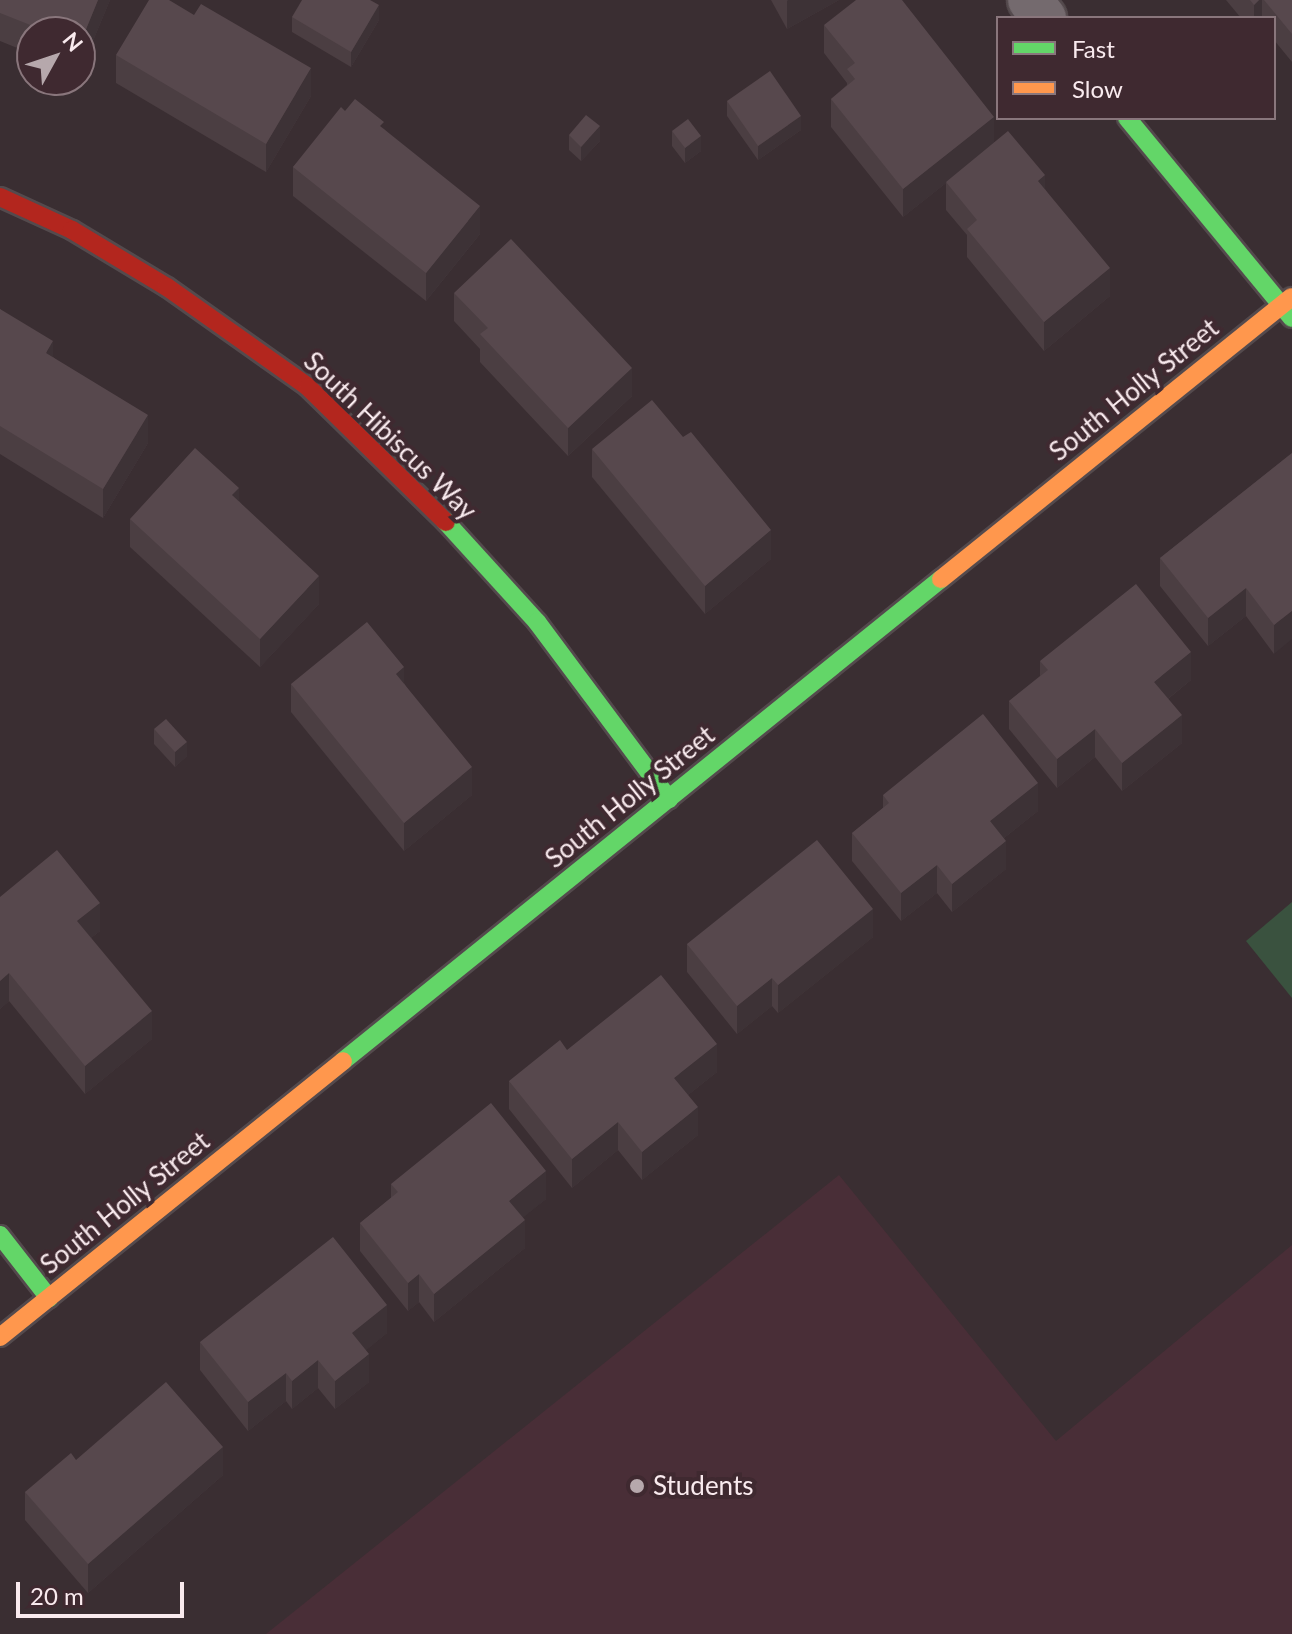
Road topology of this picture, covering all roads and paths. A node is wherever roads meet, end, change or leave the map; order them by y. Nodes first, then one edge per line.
1 (1030, 0) edge
2 (1042, 16) edge
3 (1129, 120) edge
4 (0, 197) edge
5 (1289, 307) edge
6 (669, 799) junction
7 (0, 1235) edge
8 (49, 1298) junction
9 (0, 1337) edge

1 - 2 street
3 - 5 street
4 - 6 street, South Hibiscus Way
5 - 6 street, South Holly Street
6 - 8 street, South Holly Street
7 - 8 street
8 - 9 street, South Holly Street

